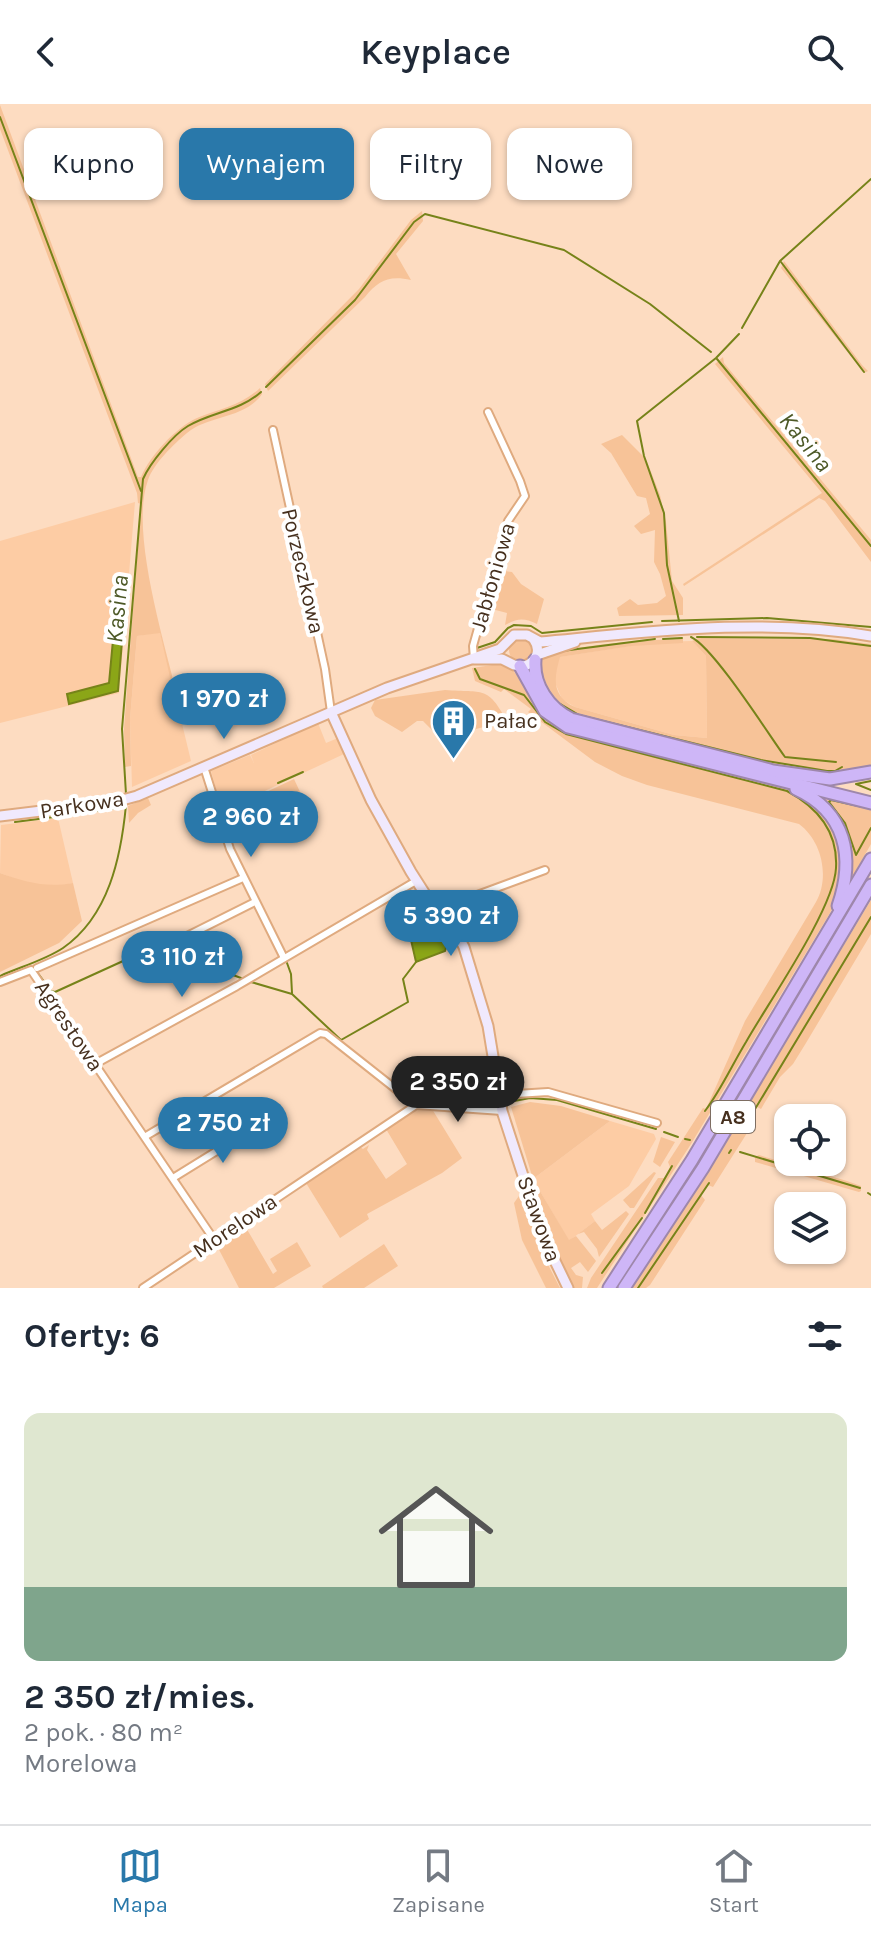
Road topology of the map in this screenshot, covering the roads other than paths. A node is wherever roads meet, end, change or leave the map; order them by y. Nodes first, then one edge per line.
1 (488, 412) dead end
2 (273, 430) dead end
3 (871, 636) edge
4 (534, 640) junction
5 (578, 640) junction
6 (505, 645) junction
7 (536, 658) junction
8 (474, 659) junction
9 (514, 664) junction
10 (331, 712) junction
11 (204, 767) junction
12 (772, 771) junction
13 (746, 772) junction
14 (871, 772) edge
15 (871, 795) edge
16 (871, 803) edge
17 (0, 816) edge
18 (871, 859) edge
19 (545, 870) dead end
20 (243, 878) junction
21 (416, 881) junction
22 (871, 885) edge
23 (255, 902) junction
24 (441, 913) junction
25 (831, 925) junction
26 (169, 945) dead end
27 (284, 958) junction
28 (34, 969) junction
29 (0, 982) edge
30 (95, 1064) junction
31 (499, 1095) junction
32 (416, 1105) junction
33 (502, 1111) junction
34 (657, 1123) dead end
35 (257, 1126) dead end
36 (146, 1136) junction
37 (173, 1178) junction
38 (215, 1241) junction
39 (143, 1288) edge
40 (568, 1288) edge
41 (609, 1288) edge
42 (624, 1288) edge

1 - 8 street, Jabłoniowa
2 - 10 street, Porzeczkowa
3 - 5 main road
4 - 5 main road
4 - 6 main road
4 - 7 main road
5 - 7 main road
6 - 8 main road, Parkowa
6 - 9 main road
7 - 9 main road
7 - 12 highway
8 - 9 main road, Parkowa
8 - 10 main road, Parkowa
9 - 13 highway
10 - 11 main road, Parkowa
10 - 21 main road, Stawowa
11 - 17 main road, Parkowa
11 - 20 street
12 - 14 highway
12 - 15 highway
13 - 16 highway
13 - 25 highway
18 - 25 highway, A8
19 - 24 street
20 - 23 street
20 - 28 street
21 - 24 main road, Stawowa
21 - 27 street
22 - 42 highway, A8
23 - 26 street
23 - 27 street
24 - 31 main road, Stawowa
25 - 41 highway, A8
27 - 30 street
28 - 29 street
28 - 30 street, Agrestowa
30 - 36 street, Agrestowa
31 - 33 main road, Stawowa
31 - 34 street
32 - 33 street
32 - 36 street
32 - 38 street, Morelowa
33 - 40 main road, Stawowa
35 - 37 street
36 - 37 street, Agrestowa
37 - 38 street, Agrestowa
38 - 39 street, Morelowa

